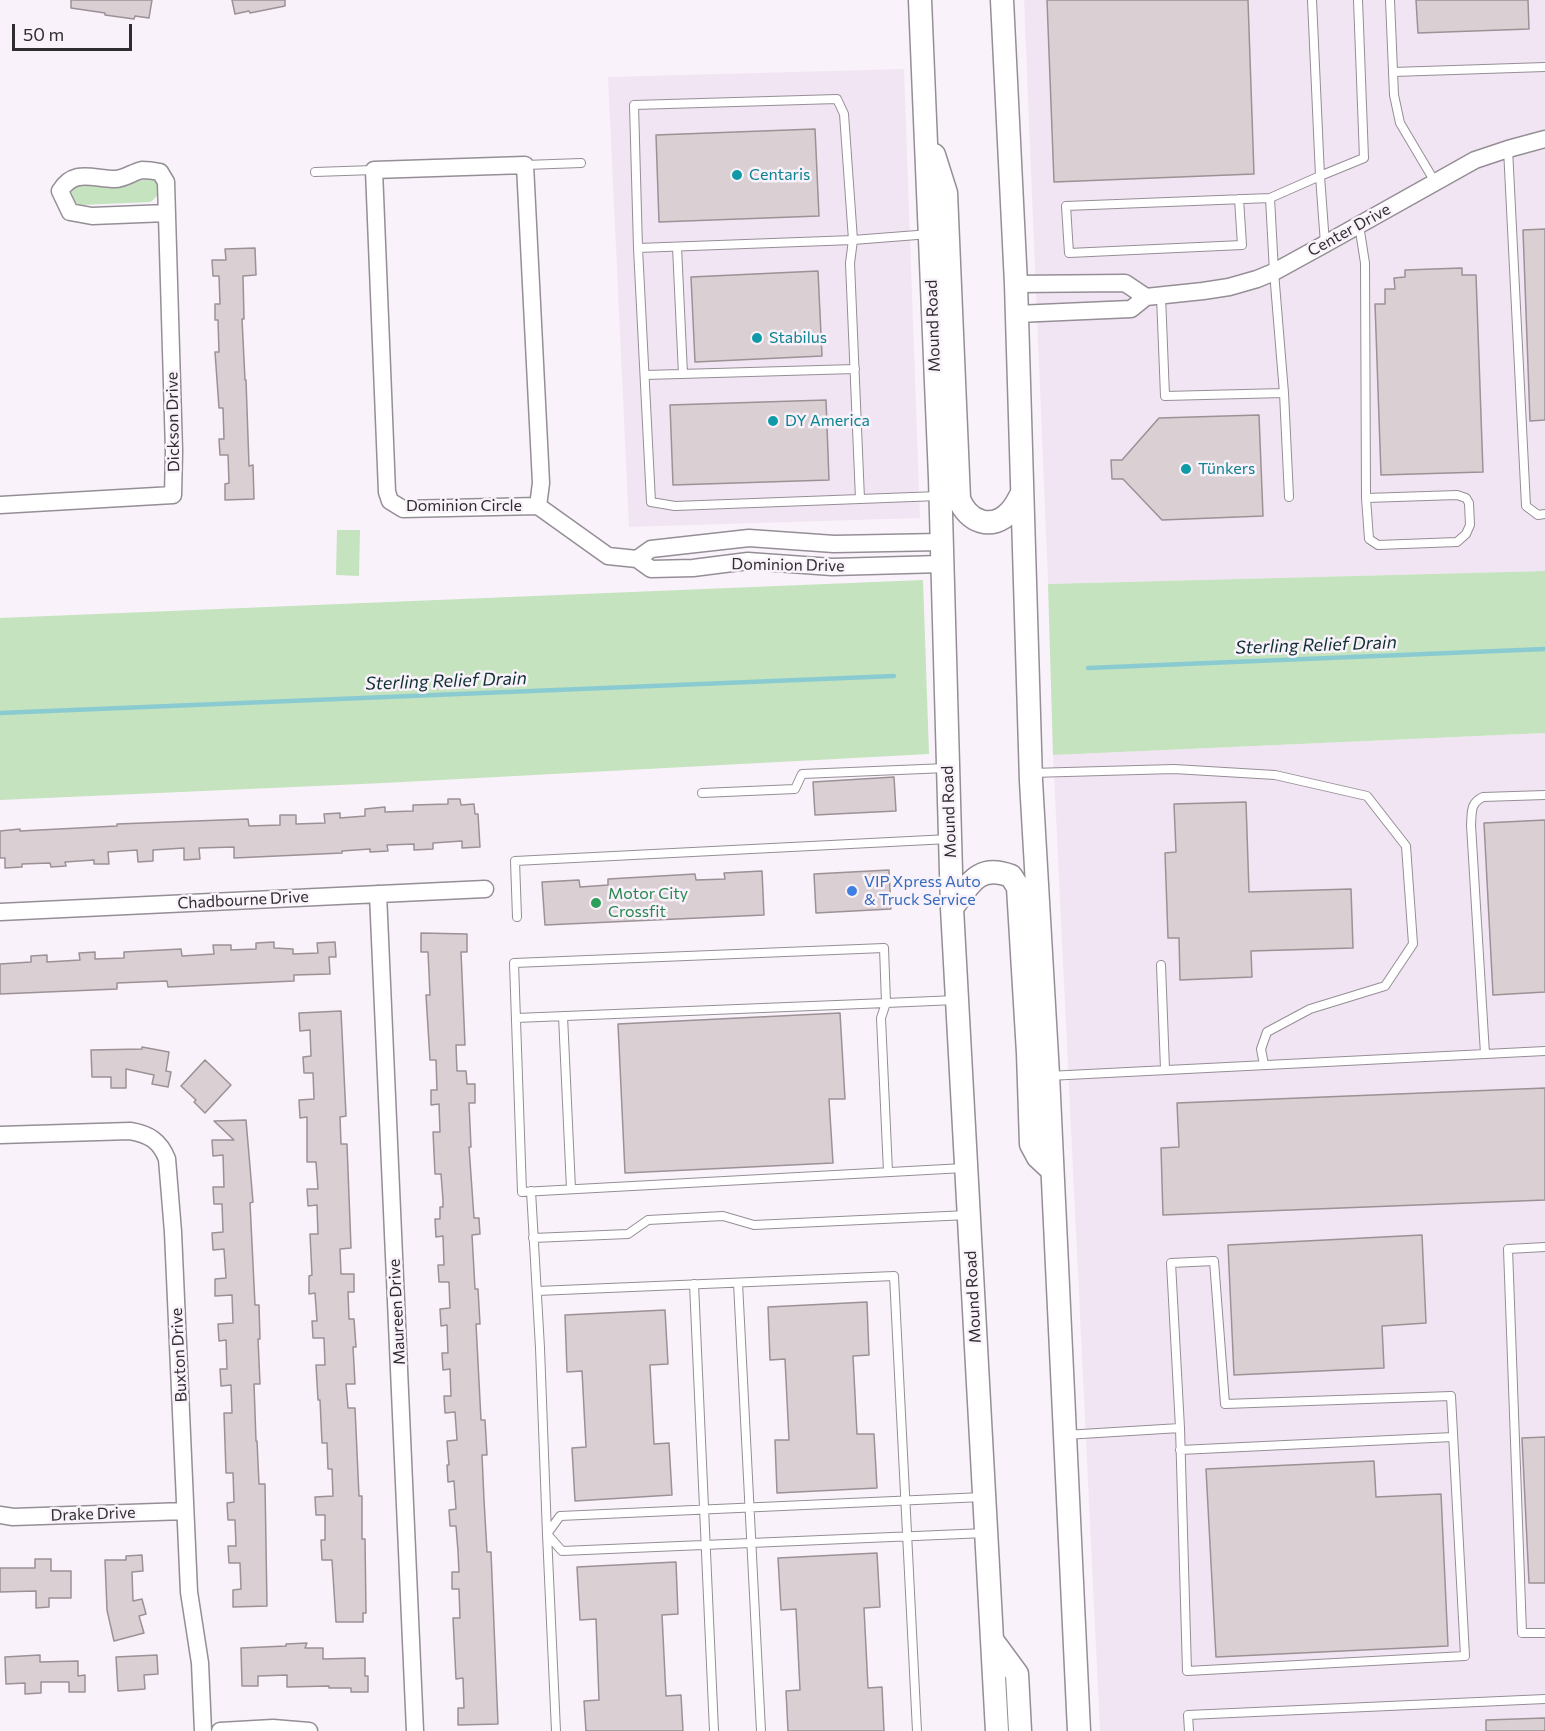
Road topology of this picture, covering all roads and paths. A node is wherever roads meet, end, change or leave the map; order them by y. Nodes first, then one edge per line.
1 (920, 0) edge
2 (1002, 0) edge
3 (1312, 0) edge
4 (1358, 0) edge
5 (1390, 0) edge
6 (1545, 67) edge
7 (1393, 72) junction
8 (1545, 139) edge
9 (1508, 148) junction
10 (581, 163) dead end
11 (525, 165) junction
12 (374, 170) junction
13 (315, 172) dead end
14 (1320, 176) junction
15 (1435, 182) junction
16 (1270, 198) junction
17 (1239, 199) junction
18 (167, 213) junction
19 (1359, 225) junction
20 (939, 234) junction
21 (853, 240) junction
22 (1325, 244) junction
23 (677, 247) junction
24 (638, 248) junction
25 (1274, 272) junction
26 (1016, 284) junction
27 (1154, 296) junction
28 (1017, 314) junction
29 (855, 369) junction
30 (683, 374) junction
31 (645, 375) junction
32 (1284, 393) junction
33 (1021, 495) junction
34 (949, 496) junction
35 (1289, 497) dead end
36 (1366, 498) junction
37 (860, 499) junction
38 (0, 505) edge
39 (538, 506) junction
40 (1545, 514) edge
41 (798, 542) junction
42 (941, 553) junction
43 (637, 559) junction
44 (796, 565) junction
45 (947, 768) junction
46 (1031, 773) junction
47 (702, 793) dead end
48 (1545, 795) edge
49 (949, 839) junction
50 (485, 889) dead end
51 (378, 894) junction
52 (952, 908) junction
53 (0, 912) edge
54 (517, 917) dead end
55 (1161, 965) dead end
56 (957, 1000) junction
57 (886, 1003) junction
58 (563, 1016) junction
59 (516, 1018) junction
60 (1545, 1051) edge
61 (1485, 1054) junction
62 (1264, 1065) junction
63 (1166, 1070) junction
64 (1048, 1076) junction
65 (0, 1135) edge
66 (966, 1168) junction
67 (1052, 1170) junction
68 (888, 1172) junction
69 (572, 1189) junction
70 (531, 1191) junction
71 (969, 1215) junction
72 (534, 1238) junction
73 (1545, 1247) edge
74 (738, 1283) junction
75 (694, 1284) junction
76 (537, 1291) junction
77 (1180, 1428) junction
78 (1065, 1435) junction
79 (1453, 1437) junction
80 (1180, 1450) junction
81 (984, 1497) junction
82 (905, 1500) junction
83 (750, 1509) junction
84 (704, 1510) junction
85 (185, 1511) junction
86 (0, 1515) edge
87 (986, 1533) junction
88 (547, 1534) junction
89 (907, 1536) junction
90 (751, 1543) junction
91 (705, 1545) junction
92 (1545, 1633) edge
93 (992, 1640) junction
94 (1545, 1699) edge
95 (202, 1731) edge
96 (220, 1731) edge
97 (309, 1731) edge
98 (415, 1731) edge
99 (556, 1731) edge
100 (714, 1731) edge
101 (760, 1731) edge
102 (917, 1731) edge
103 (997, 1731) edge
104 (1020, 1731) edge
105 (1079, 1731) edge
106 (1189, 1731) edge

1 - 20 main road, Mound Road
2 - 26 main road
3 - 14 lane
4 - 14 lane
5 - 7 lane
6 - 7 lane
7 - 15 lane
8 - 9 street, Center Drive
9 - 15 street, Center Drive
9 - 40 lane
10 - 11 lane
11 - 12 street
11 - 39 street, Dominion Circle
12 - 13 lane
12 - 39 street, Dominion Circle
14 - 16 lane
14 - 22 lane
15 - 19 street, Center Drive
16 - 17 lane
16 - 25 lane
17 - 17 lane
18 - 18 street, Dickson Drive
18 - 38 street, Dickson Drive
19 - 22 street, Center Drive
19 - 36 lane
20 - 21 lane
20 - 34 main road, Mound Road
21 - 23 lane
21 - 24 lane
21 - 29 lane
22 - 25 street, Center Drive
23 - 24 lane
23 - 30 lane
24 - 31 lane
25 - 27 street, Center Drive
25 - 32 lane
26 - 27 street
26 - 28 main road
27 - 28 street, Center Drive
27 - 32 lane
28 - 33 main road
29 - 30 lane
29 - 37 lane
30 - 31 lane
31 - 37 lane
32 - 35 lane
33 - 34 main road
33 - 46 main road
34 - 37 lane
34 - 42 main road, Mound Road
36 - 36 lane
39 - 43 street, Dominion Drive
41 - 42 street, Dominion Drive
41 - 43 street, Dominion Drive
41 - 44 lane
42 - 44 street, Dominion Drive
42 - 45 main road, Mound Road
43 - 44 street, Dominion Drive
45 - 47 lane
45 - 49 main road, Mound Road
46 - 62 lane
46 - 64 main road
48 - 61 lane
49 - 52 main road, Mound Road
49 - 54 lane
50 - 51 street, Chadbourne Drive
51 - 53 street, Chadbourne Drive
51 - 98 street, Maureen Drive
52 - 56 main road, Mound Road
52 - 67 main road
55 - 63 lane
56 - 57 lane
56 - 66 main road, Mound Road
57 - 58 lane
57 - 59 lane
57 - 68 lane
58 - 59 lane
58 - 69 lane
59 - 70 lane
60 - 61 lane
61 - 62 lane
62 - 63 lane
63 - 64 lane
64 - 67 main road
65 - 85 street, Buxton Drive
66 - 68 lane
66 - 71 main road, Mound Road
67 - 78 main road
68 - 69 lane
69 - 70 lane
70 - 72 lane
71 - 72 lane
71 - 81 main road, Mound Road
72 - 76 lane
73 - 92 lane
74 - 75 lane
74 - 82 lane
74 - 83 lane
75 - 76 lane
75 - 84 lane
76 - 88 lane
77 - 78 lane
77 - 79 lane
77 - 80 lane
78 - 105 main road
79 - 80 lane
79 - 80 lane
81 - 82 lane
81 - 87 main road, Mound Road
82 - 83 lane
82 - 89 lane
83 - 84 lane
83 - 90 lane
84 - 88 lane
84 - 91 lane
85 - 86 street, Drake Drive
85 - 95 street, Buxton Drive
87 - 89 lane
87 - 93 main road, Mound Road
88 - 91 lane
88 - 99 lane
89 - 90 lane
89 - 102 lane
90 - 91 lane
90 - 101 lane
91 - 100 lane
93 - 103 main road, Mound Road
93 - 104 main road
94 - 106 lane
96 - 97 street

